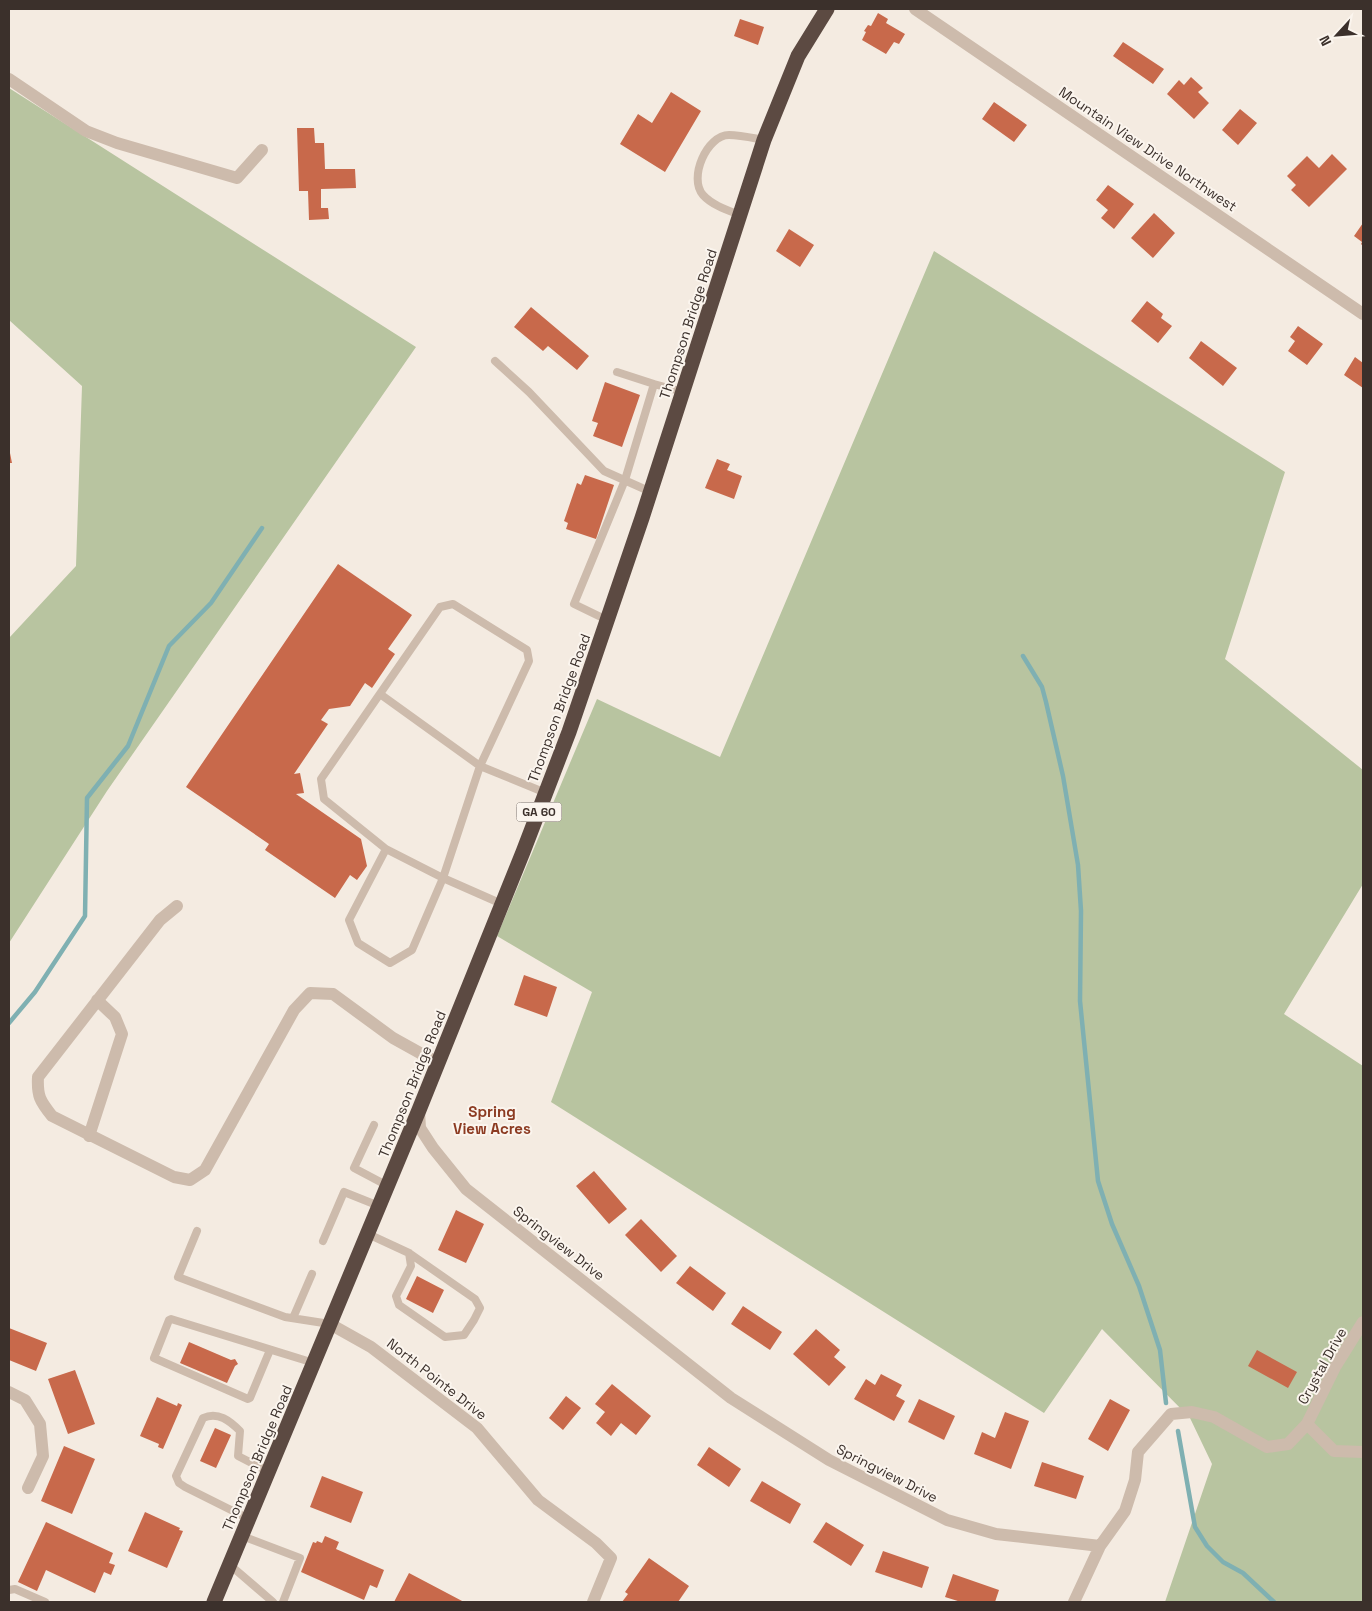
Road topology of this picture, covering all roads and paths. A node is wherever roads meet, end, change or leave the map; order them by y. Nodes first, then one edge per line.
1 (827, 9) edge
2 (915, 9) edge
3 (9, 79) edge
4 (764, 140) junction
5 (262, 150) dead end
6 (740, 215) junction
7 (1363, 314) edge
8 (495, 361) dead end
9 (617, 372) dead end
10 (654, 384) junction
11 (683, 392) junction
12 (625, 480) junction
13 (651, 492) junction
14 (607, 620) junction
15 (380, 694) junction
16 (480, 766) junction
17 (546, 793) junction
18 (386, 849) junction
19 (443, 878) junction
20 (502, 904) junction
21 (177, 906) dead end
22 (97, 1000) junction
23 (438, 1063) junction
24 (419, 1110) junction
25 (374, 1125) dead end
26 (89, 1136) junction
27 (388, 1186) junction
28 (379, 1206) junction
29 (197, 1231) dead end
30 (368, 1234) junction
31 (323, 1241) dead end
32 (409, 1253) junction
33 (312, 1274) dead end
34 (293, 1318) junction
35 (1363, 1322) edge
36 (330, 1324) junction
37 (270, 1350) junction
38 (314, 1363) junction
39 (9, 1392) edge
40 (1307, 1424) junction
41 (1363, 1452) edge
42 (269, 1472) junction
43 (28, 1488) dead end
44 (249, 1519) junction
45 (242, 1536) junction
46 (1100, 1546) junction
47 (230, 1565) junction
48 (9, 1590) edge
49 (45, 1602) edge
50 (214, 1602) edge
51 (273, 1602) edge
52 (283, 1602) edge
53 (593, 1602) edge
54 (1074, 1602) edge

1 - 4 highway, Thompson Bridge Road / GA 60
2 - 7 street, Mountain View Drive Northwest
3 - 5 street
4 - 6 highway, Thompson Bridge Road / GA 60
4 - 6 lane
6 - 11 highway, Thompson Bridge Road / GA 60
8 - 12 lane
9 - 10 lane
10 - 11 lane
10 - 12 lane
11 - 13 highway, Thompson Bridge Road / GA 60
12 - 13 lane
12 - 14 lane
13 - 14 highway, Thompson Bridge Road / GA 60
14 - 17 highway, Thompson Bridge Road / GA 60
15 - 16 lane
15 - 16 lane
15 - 18 lane
16 - 17 lane
16 - 19 lane
17 - 20 highway, Thompson Bridge Road / GA 60
18 - 19 lane
18 - 19 lane
19 - 20 lane
20 - 23 highway, Thompson Bridge Road / GA 60
21 - 22 street
22 - 26 street
22 - 26 street
23 - 24 highway, Thompson Bridge Road / GA 60
23 - 26 street
24 - 27 highway, Thompson Bridge Road / GA 60
24 - 46 street, Springview Drive
25 - 27 lane
27 - 28 highway, Thompson Bridge Road / GA 60
28 - 30 highway, Thompson Bridge Road / GA 60
28 - 31 lane
29 - 34 lane
30 - 32 lane
30 - 36 highway, Thompson Bridge Road / GA 60
32 - 32 lane
33 - 34 lane
34 - 36 lane
35 - 40 street, Crystal Drive
36 - 38 highway, Thompson Bridge Road / GA 60
36 - 53 street, North Pointe Drive
37 - 37 lane
37 - 38 lane
38 - 42 highway, Thompson Bridge Road / GA 60
39 - 43 street
40 - 41 street
40 - 46 street
42 - 44 highway, Thompson Bridge Road / GA 60
42 - 44 lane
44 - 45 highway, Thompson Bridge Road / GA 60
45 - 47 highway, Thompson Bridge Road / GA 60
45 - 52 lane
46 - 54 street
47 - 50 highway, Thompson Bridge Road / GA 60
47 - 51 lane
48 - 49 lane

